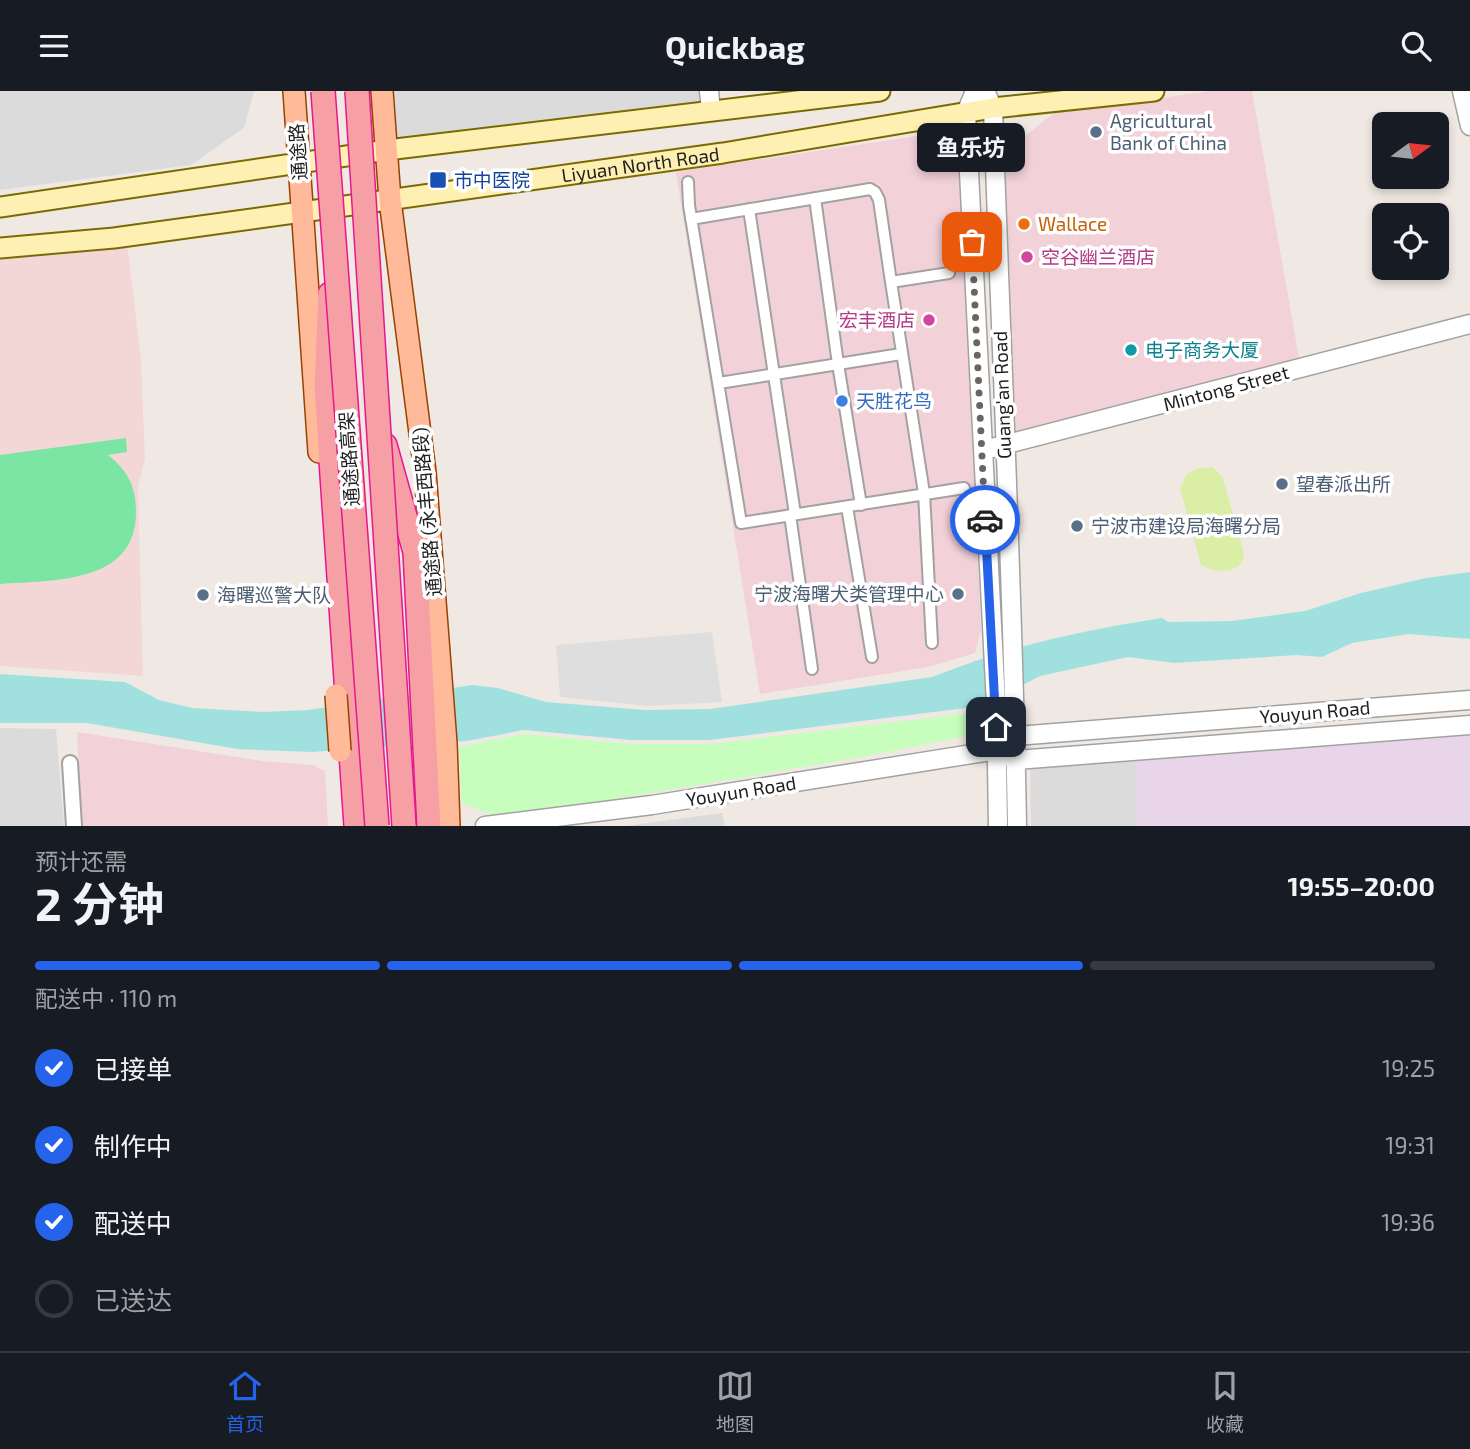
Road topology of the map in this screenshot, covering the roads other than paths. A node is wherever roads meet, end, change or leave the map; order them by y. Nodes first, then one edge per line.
1 (294, 91) edge
2 (323, 91) edge
3 (357, 91) edge
4 (382, 91) edge
5 (880, 91) edge
6 (975, 91) edge
7 (1154, 91) edge
8 (1462, 91) edge
9 (710, 100) edge
10 (989, 100) edge
11 (966, 113) junction
12 (1470, 126) edge
13 (387, 150) junction
14 (298, 162) junction
15 (688, 182) dead end
16 (815, 198) junction
17 (390, 200) junction
18 (0, 207) edge
19 (749, 209) junction
20 (302, 212) junction
21 (691, 219) junction
22 (332, 235) junction
23 (0, 248) edge
24 (949, 273) dead end
25 (891, 282) junction
26 (1470, 324) edge
27 (901, 354) junction
28 (838, 364) junction
29 (774, 374) junction
30 (719, 383) junction
31 (380, 427) junction
32 (1004, 446) junction
33 (981, 449) junction
34 (964, 488) dead end
35 (924, 493) junction
36 (861, 505) junction
37 (847, 507) junction
38 (792, 515) junction
39 (932, 643) dead end
40 (872, 657) dead end
41 (813, 669) dead end
42 (1470, 700) edge
43 (1470, 725) edge
44 (1015, 736) junction
45 (996, 750) junction
46 (1016, 760) junction
47 (70, 762) dead end
48 (74, 826) edge
49 (345, 826) edge
50 (356, 826) edge
51 (377, 826) edge
52 (404, 826) edge
53 (429, 826) edge
54 (449, 826) edge
55 (485, 826) edge
56 (998, 826) edge
57 (1017, 826) edge

1 - 14 main road, 通途路
2 - 22 highway, 通途路高架, bridge
3 - 31 highway, 通途路高架, bridge
4 - 13 main road
5 - 9 main road
6 - 11 street, Guang'an Road
7 - 10 main road, Liyuan North Road
8 - 12 street
9 - 13 main road
10 - 11 main road, Liyuan North Road
10 - 32 street, Guang'an Road
11 - 17 main road, Liyuan North Road
11 - 33 street, Guang'an Road
13 - 14 main road
13 - 17 main road
14 - 18 main road
14 - 20 main road, 通途路
15 - 21 street
16 - 19 street
16 - 25 street
16 - 28 street
17 - 20 main road, Liyuan North Road
17 - 54 main road, 通途路 (永丰西路段)
19 - 21 street
19 - 29 street
20 - 23 main road, Liyuan North Road
20 - 49 main road, bridge
21 - 30 street
22 - 50 highway, bridge
22 - 51 highway, 通途路高架, bridge
24 - 25 street
25 - 27 street
26 - 32 street, Mintong Street
27 - 28 street
27 - 35 street
28 - 29 street
28 - 36 street
29 - 30 street
29 - 38 street
30 - 38 street
31 - 52 highway, 通途路高架, bridge
31 - 53 highway, bridge
32 - 33 street, Mintong Street
32 - 44 street, Guang'an Road
33 - 45 street, Guang'an Road
34 - 35 street
35 - 36 street
35 - 39 street
36 - 37 street
37 - 38 street
37 - 40 street
38 - 41 street
42 - 44 street, Youyun Road
43 - 46 street, Youyun Road
44 - 45 street, Youyun Road
44 - 46 street, Guang'an Road
45 - 46 street
45 - 55 street, Youyun Road
45 - 56 street, Guang'an Road
46 - 57 street, Guang'an Road
47 - 48 street

